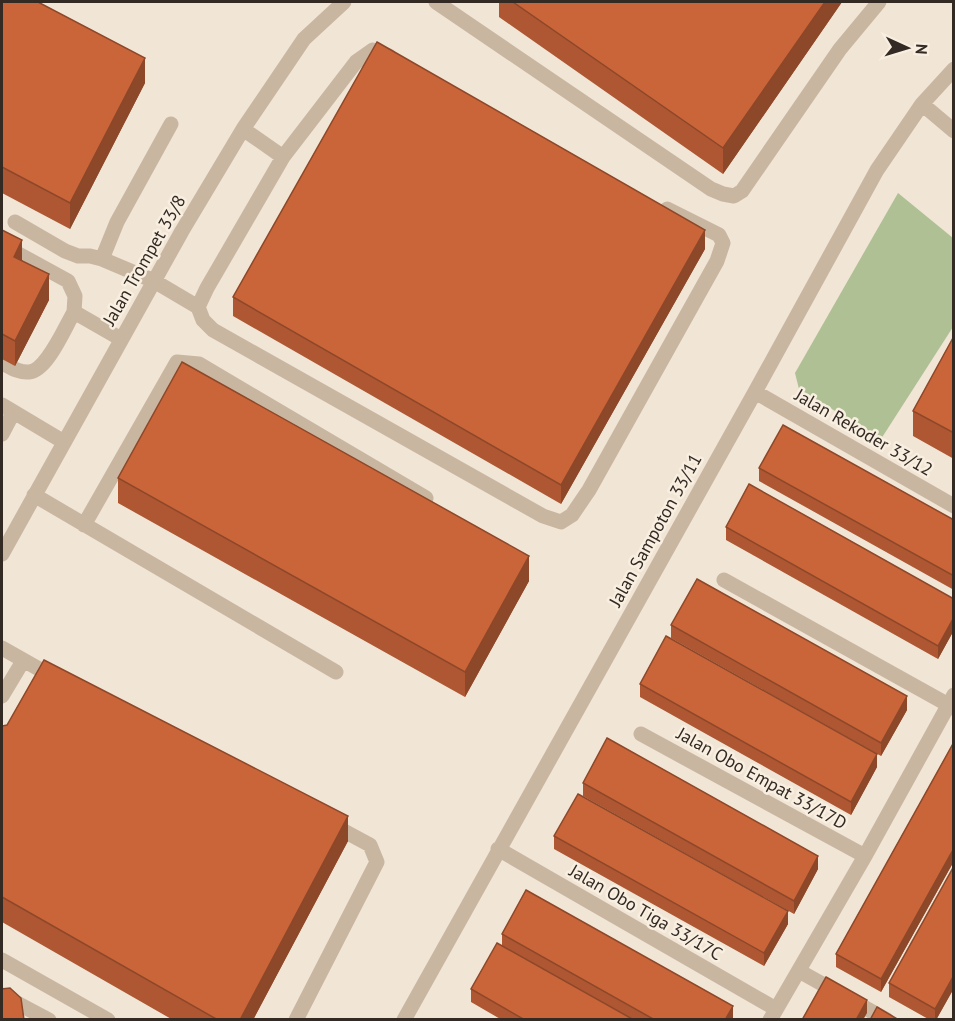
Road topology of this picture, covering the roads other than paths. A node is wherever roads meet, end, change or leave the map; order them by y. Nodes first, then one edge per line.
1 (344, 2) edge
2 (879, 2) edge
3 (444, 4) edge
4 (406, 64) edge
5 (954, 69) edge
6 (922, 104) junction
7 (171, 124) dead end
8 (243, 129) junction
9 (954, 131) edge
10 (283, 157) junction
11 (656, 202) edge
12 (15, 222) dead end
13 (2, 245) edge
14 (102, 259) junction
15 (154, 281) junction
16 (198, 307) junction
17 (74, 312) junction
18 (121, 339) junction
19 (2, 363) edge
20 (755, 392) junction
21 (7, 409) edge
22 (2, 434) edge
23 (64, 442) junction
24 (34, 495) junction
25 (426, 498) edge
26 (954, 506) edge
27 (84, 525) junction
28 (2, 554) edge
29 (723, 580) dead end
30 (2, 648) edge
31 (23, 661) junction
32 (336, 672) dead end
33 (65, 683) edge
34 (2, 696) edge
35 (952, 703) edge
36 (641, 734) dead end
37 (317, 817) edge
38 (498, 849) junction
39 (865, 856) junction
40 (2, 960) edge
41 (799, 971) junction
42 (2, 994) edge
43 (773, 1014) edge
44 (49, 1020) edge
45 (108, 1020) edge
46 (296, 1020) edge
47 (404, 1020) edge
48 (886, 1020) edge

1 - 8 street, Jalan Trompet 33/8
2 - 3 street
4 - 10 street
5 - 6 street, Jalan Sampoton 33/11
6 - 9 street
6 - 20 street, Jalan Sampoton 33/11
7 - 14 street
8 - 10 street
8 - 15 street, Jalan Trompet 33/8
10 - 16 street
11 - 16 street
12 - 14 street
13 - 17 street
14 - 15 street
15 - 16 street
15 - 18 street, Jalan Trompet 33/8
17 - 18 street
17 - 19 street
18 - 23 street, Jalan Trompet 33/8
20 - 26 street, Jalan Rekoder 33/12
20 - 38 street, Jalan Sampoton 33/11
21 - 22 street
21 - 23 street
23 - 24 street, Jalan Trompet 33/8
24 - 27 street
24 - 28 street, Jalan Trompet 33/8
25 - 27 street
27 - 32 street
29 - 35 street
30 - 31 street
31 - 33 street
31 - 34 street
35 - 39 street
36 - 39 street, Jalan Obo Empat 33/17D
37 - 46 street
38 - 43 street, Jalan Obo Tiga 33/17C
38 - 47 street, Jalan Sampoton 33/11
39 - 41 street
40 - 45 street
41 - 43 street
41 - 48 street
42 - 44 street

